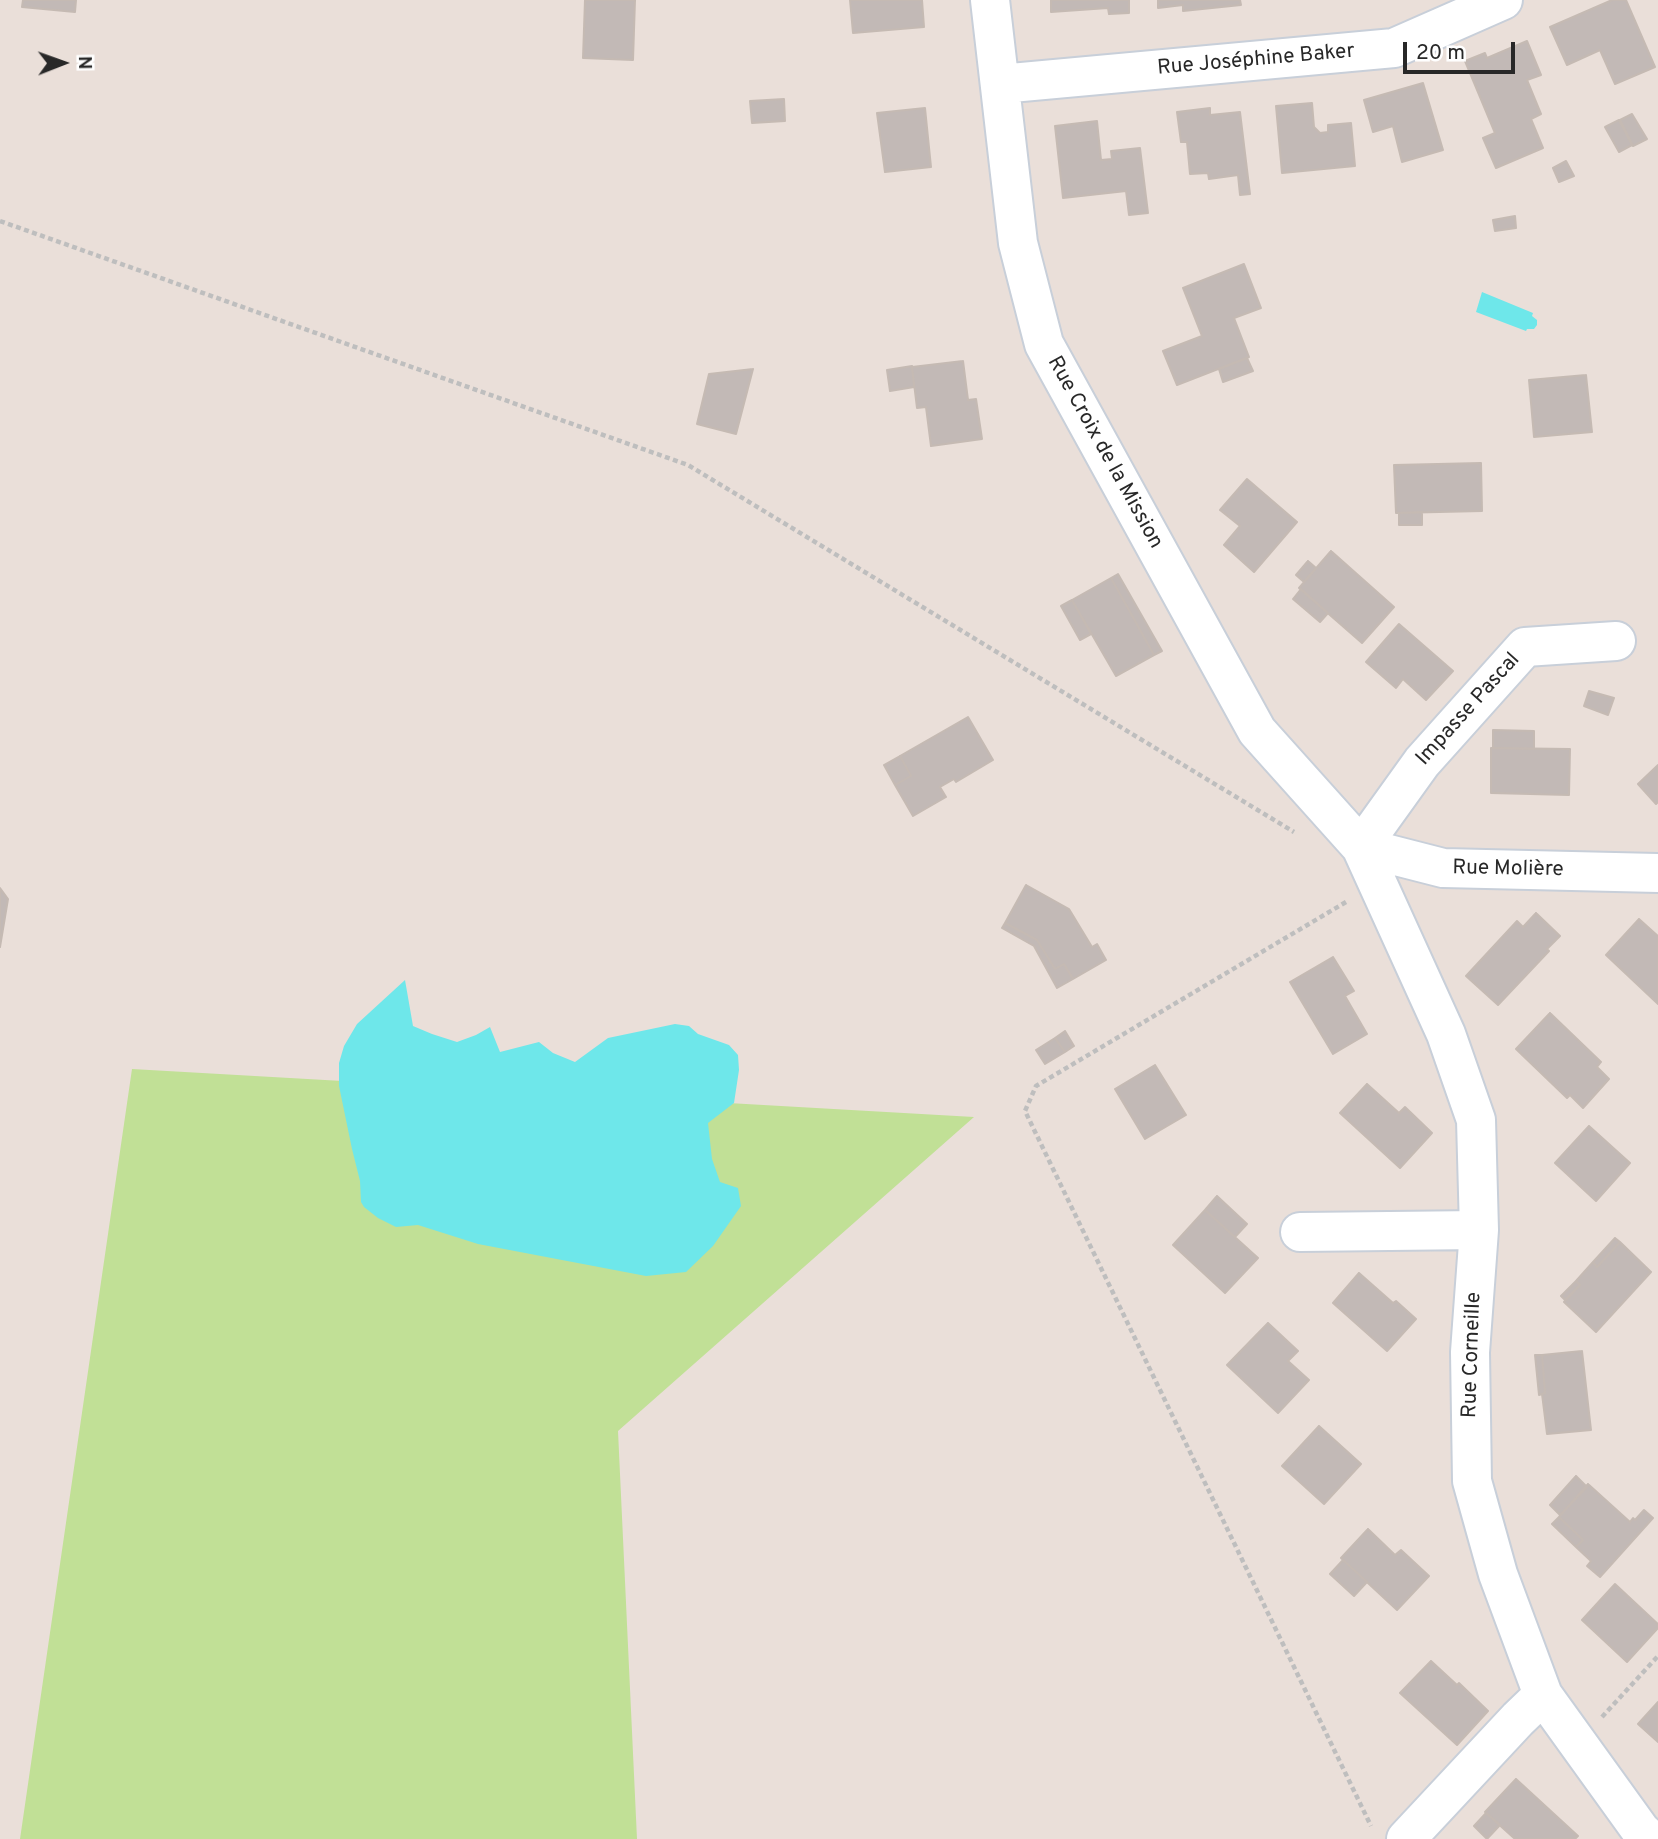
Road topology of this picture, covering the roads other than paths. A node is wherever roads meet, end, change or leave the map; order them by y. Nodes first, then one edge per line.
1 (990, 0) edge
2 (1503, 0) edge
3 (1000, 85) junction
4 (1616, 641) dead end
5 (1361, 847) junction
6 (1658, 873) edge
7 (1479, 1230) junction
8 (1300, 1232) dead end
9 (1543, 1695) junction
10 (1389, 1833) edge
11 (1650, 1839) edge

1 - 3 street, Rue Croix de la Mission
2 - 3 street, Rue Joséphine Baker
3 - 5 street, Rue Croix de la Mission
4 - 5 street, Impasse Pascal
5 - 6 street, Rue Molière
5 - 7 street, Rue Corneille
7 - 8 street
7 - 9 street, Rue Corneille
9 - 10 street
9 - 11 street, Rue Corneille

